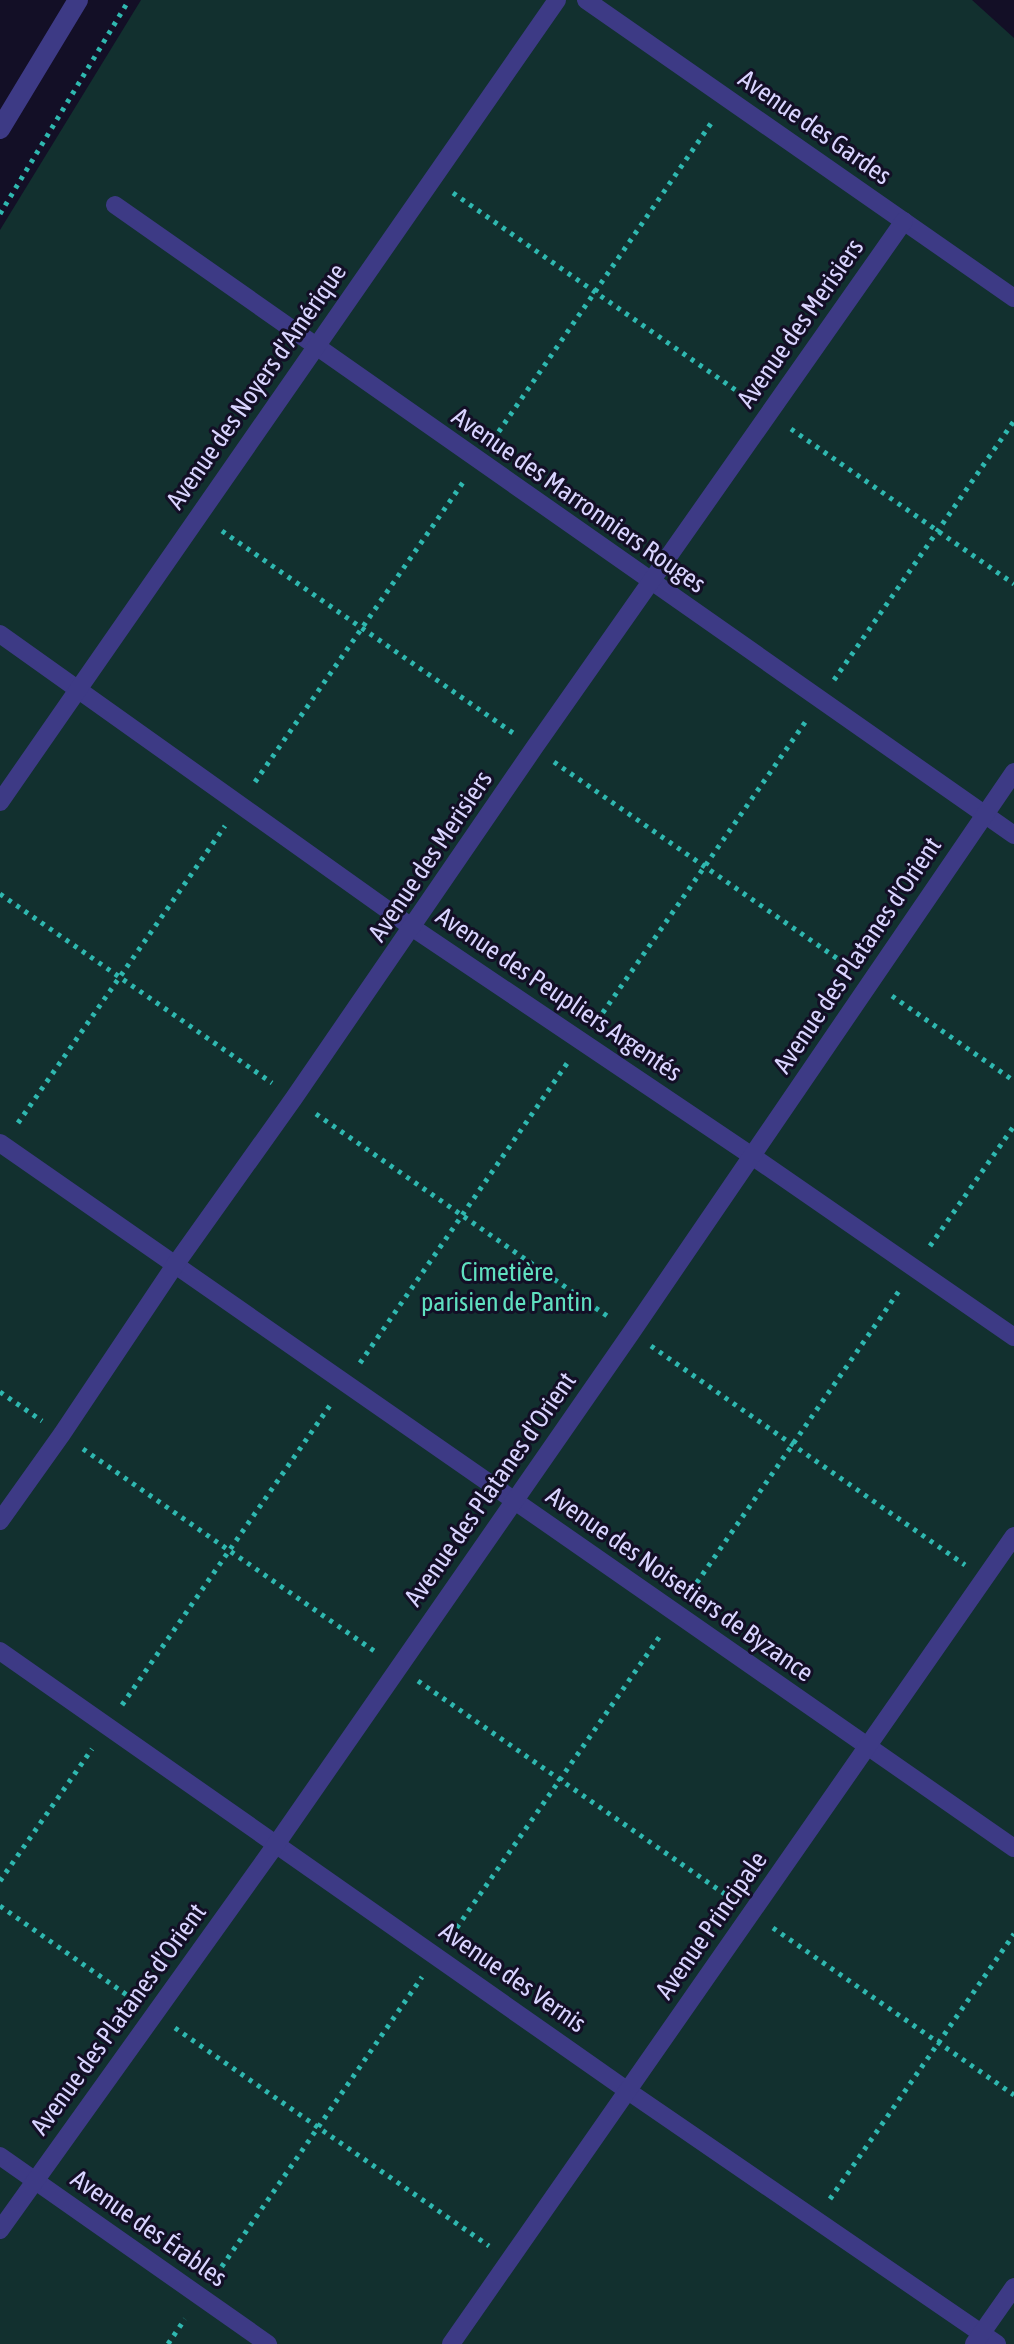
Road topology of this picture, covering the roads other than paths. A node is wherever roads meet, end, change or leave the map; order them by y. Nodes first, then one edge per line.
1 (78, 0) edge
2 (557, 0) edge
3 (586, 0) edge
4 (0, 129) edge
5 (115, 205) dead end
6 (904, 221) junction
7 (1014, 298) edge
8 (315, 347) junction
9 (651, 582) junction
10 (0, 634) edge
11 (77, 689) junction
12 (1014, 772) edge
13 (0, 802) edge
14 (984, 814) junction
15 (1014, 835) edge
16 (413, 928) junction
17 (2, 1144) edge
18 (752, 1156) junction
19 (175, 1265) junction
20 (1014, 1337) edge
21 (514, 1500) junction
22 (0, 1521) edge
23 (1014, 1536) edge
24 (0, 1651) edge
25 (867, 1747) junction
26 (277, 1843) junction
27 (1014, 1848) edge
28 (628, 2091) junction
29 (0, 2156) edge
30 (34, 2179) junction
31 (0, 2230) edge
32 (1014, 2287) edge
33 (984, 2340) edge
34 (268, 2344) edge
35 (451, 2344) edge

1 - 4 street
2 - 8 lane, Avenue des Noyers d'Amérique
3 - 6 lane, Avenue des Gardes
5 - 8 lane, Avenue des Marronniers Rouges
6 - 7 lane, Avenue des Gardes
6 - 9 lane, Avenue des Merisiers
8 - 9 lane, Avenue des Marronniers Rouges
8 - 11 lane, Avenue des Noyers d'Amérique
9 - 14 lane, Avenue des Marronniers Rouges
9 - 16 lane, Avenue des Merisiers
10 - 11 lane, Avenue des Peupliers Argentés
11 - 13 lane, Avenue des Noyers d'Amérique
11 - 16 lane, Avenue des Peupliers Argentés
12 - 14 lane, Avenue des Platanes d'Orient
14 - 15 lane, Avenue des Marronniers Rouges
14 - 18 lane, Avenue des Platanes d'Orient
16 - 18 lane, Avenue des Peupliers Argentés
16 - 19 lane, Avenue des Merisiers
17 - 19 lane, Avenue des Noisetiers de Byzance
18 - 20 lane, Avenue des Peupliers Argentés
18 - 21 lane, Avenue des Platanes d'Orient
19 - 21 lane, Avenue des Noisetiers de Byzance
19 - 22 lane, Avenue des Merisiers
21 - 25 lane, Avenue des Noisetiers de Byzance
21 - 26 lane, Avenue des Platanes d'Orient
23 - 25 lane, Avenue Principale
24 - 26 lane, Avenue des Vernis
25 - 27 lane, Avenue des Noisetiers de Byzance
25 - 28 lane, Avenue Principale
26 - 28 lane, Avenue des Vernis
26 - 30 lane, Avenue des Platanes d'Orient
28 - 33 lane, Avenue des Vernis
28 - 35 lane, Avenue Principale
29 - 30 lane, Avenue des Érables
30 - 31 lane, Avenue des Platanes d'Orient
30 - 34 lane, Avenue des Érables
32 - 33 lane

